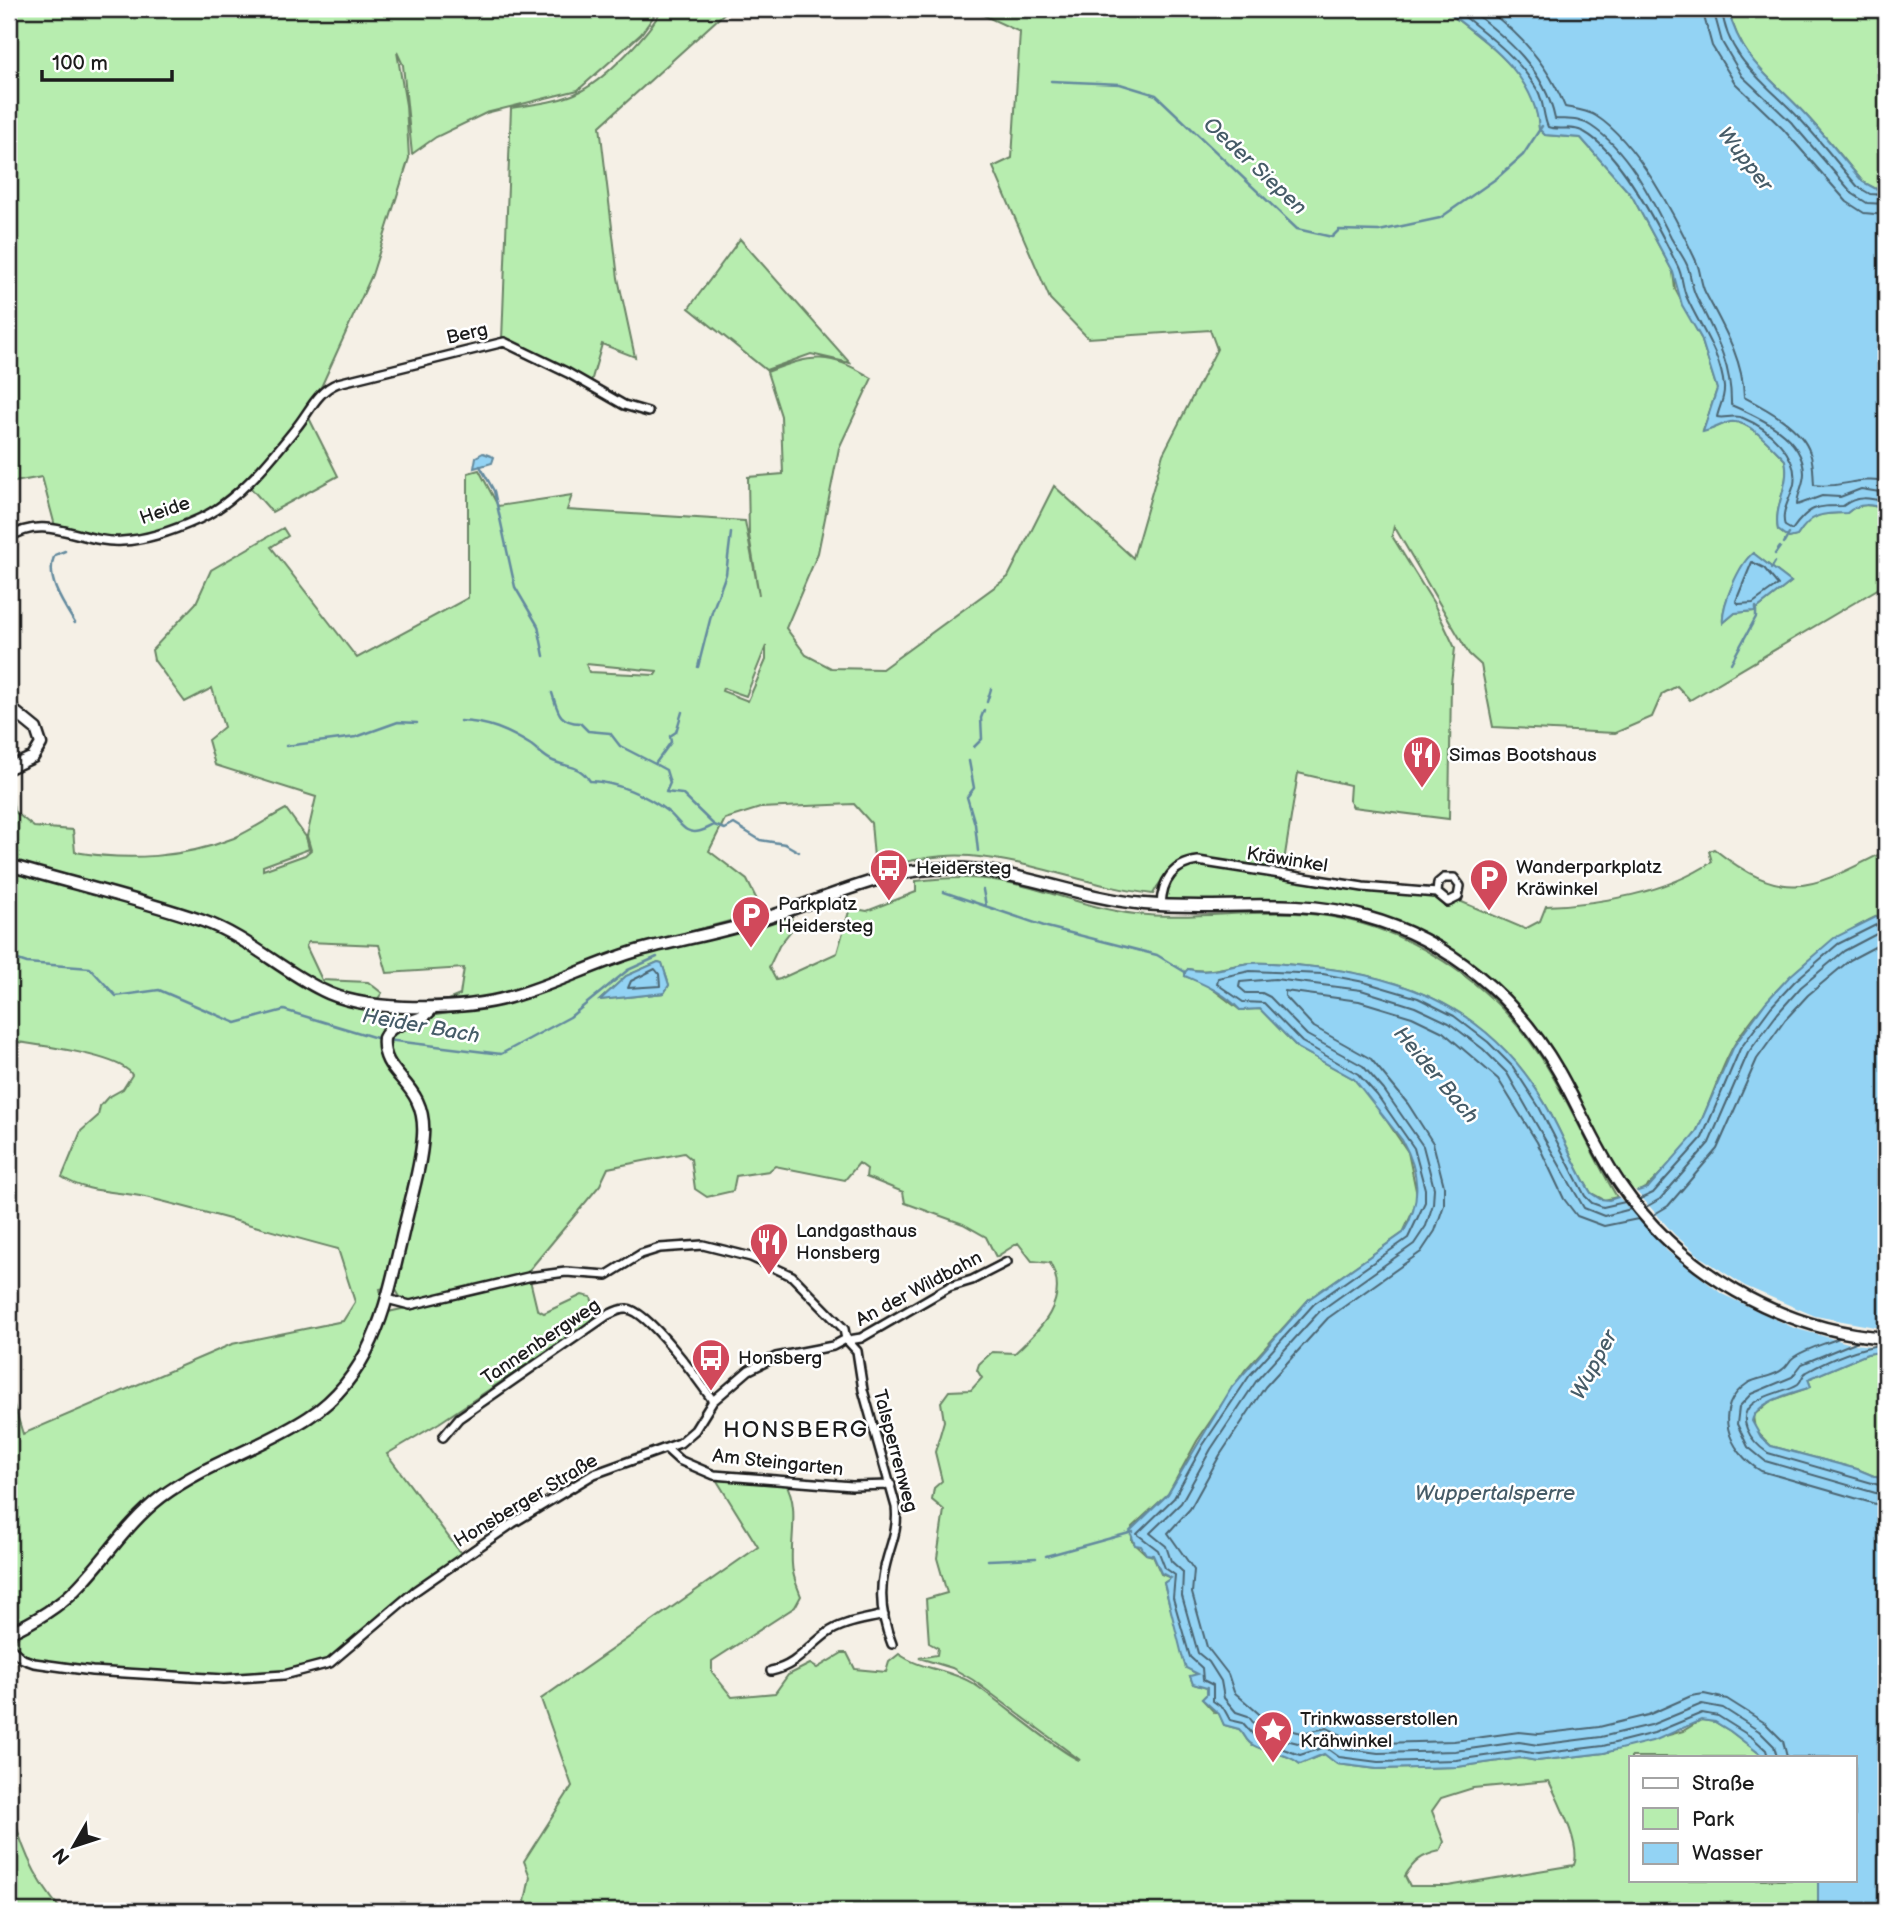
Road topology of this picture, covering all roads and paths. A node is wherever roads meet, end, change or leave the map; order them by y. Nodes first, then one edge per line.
1 (322, 390) joint
2 (648, 412) dead end
3 (9, 538) edge
4 (9, 707) edge
5 (9, 768) edge
6 (9, 865) edge
7 (1437, 893) dead end
8 (1161, 905) junction
9 (433, 1007) junction
10 (1007, 1262) dead end
11 (387, 1299) junction
12 (1886, 1338) edge
13 (846, 1339) junction
14 (713, 1401) junction
15 (443, 1437) dead end
16 (668, 1450) junction
17 (891, 1485) junction
18 (884, 1615) junction
19 (9, 1633) edge
20 (892, 1644) dead end
21 (9, 1647) edge
22 (771, 1671) dead end

1 - 2 street, Berg
1 - 3 street, Heide
4 - 5 main road
6 - 9 main road
7 - 8 street, Kräwinkel
8 - 9 main road
8 - 12 main road
9 - 11 main road
10 - 13 street, An der Wildbahn
11 - 13 street
11 - 19 main road
13 - 14 street, Honsberger Straße
13 - 17 street, Talsperrenweg
14 - 15 street, Tannenbergweg
14 - 16 street, Honsberger Straße
16 - 17 street, Am Steingarten
16 - 21 street, Honsberger Straße
17 - 18 street, Talsperrenweg
18 - 20 street, Talsperrenweg
18 - 22 street

